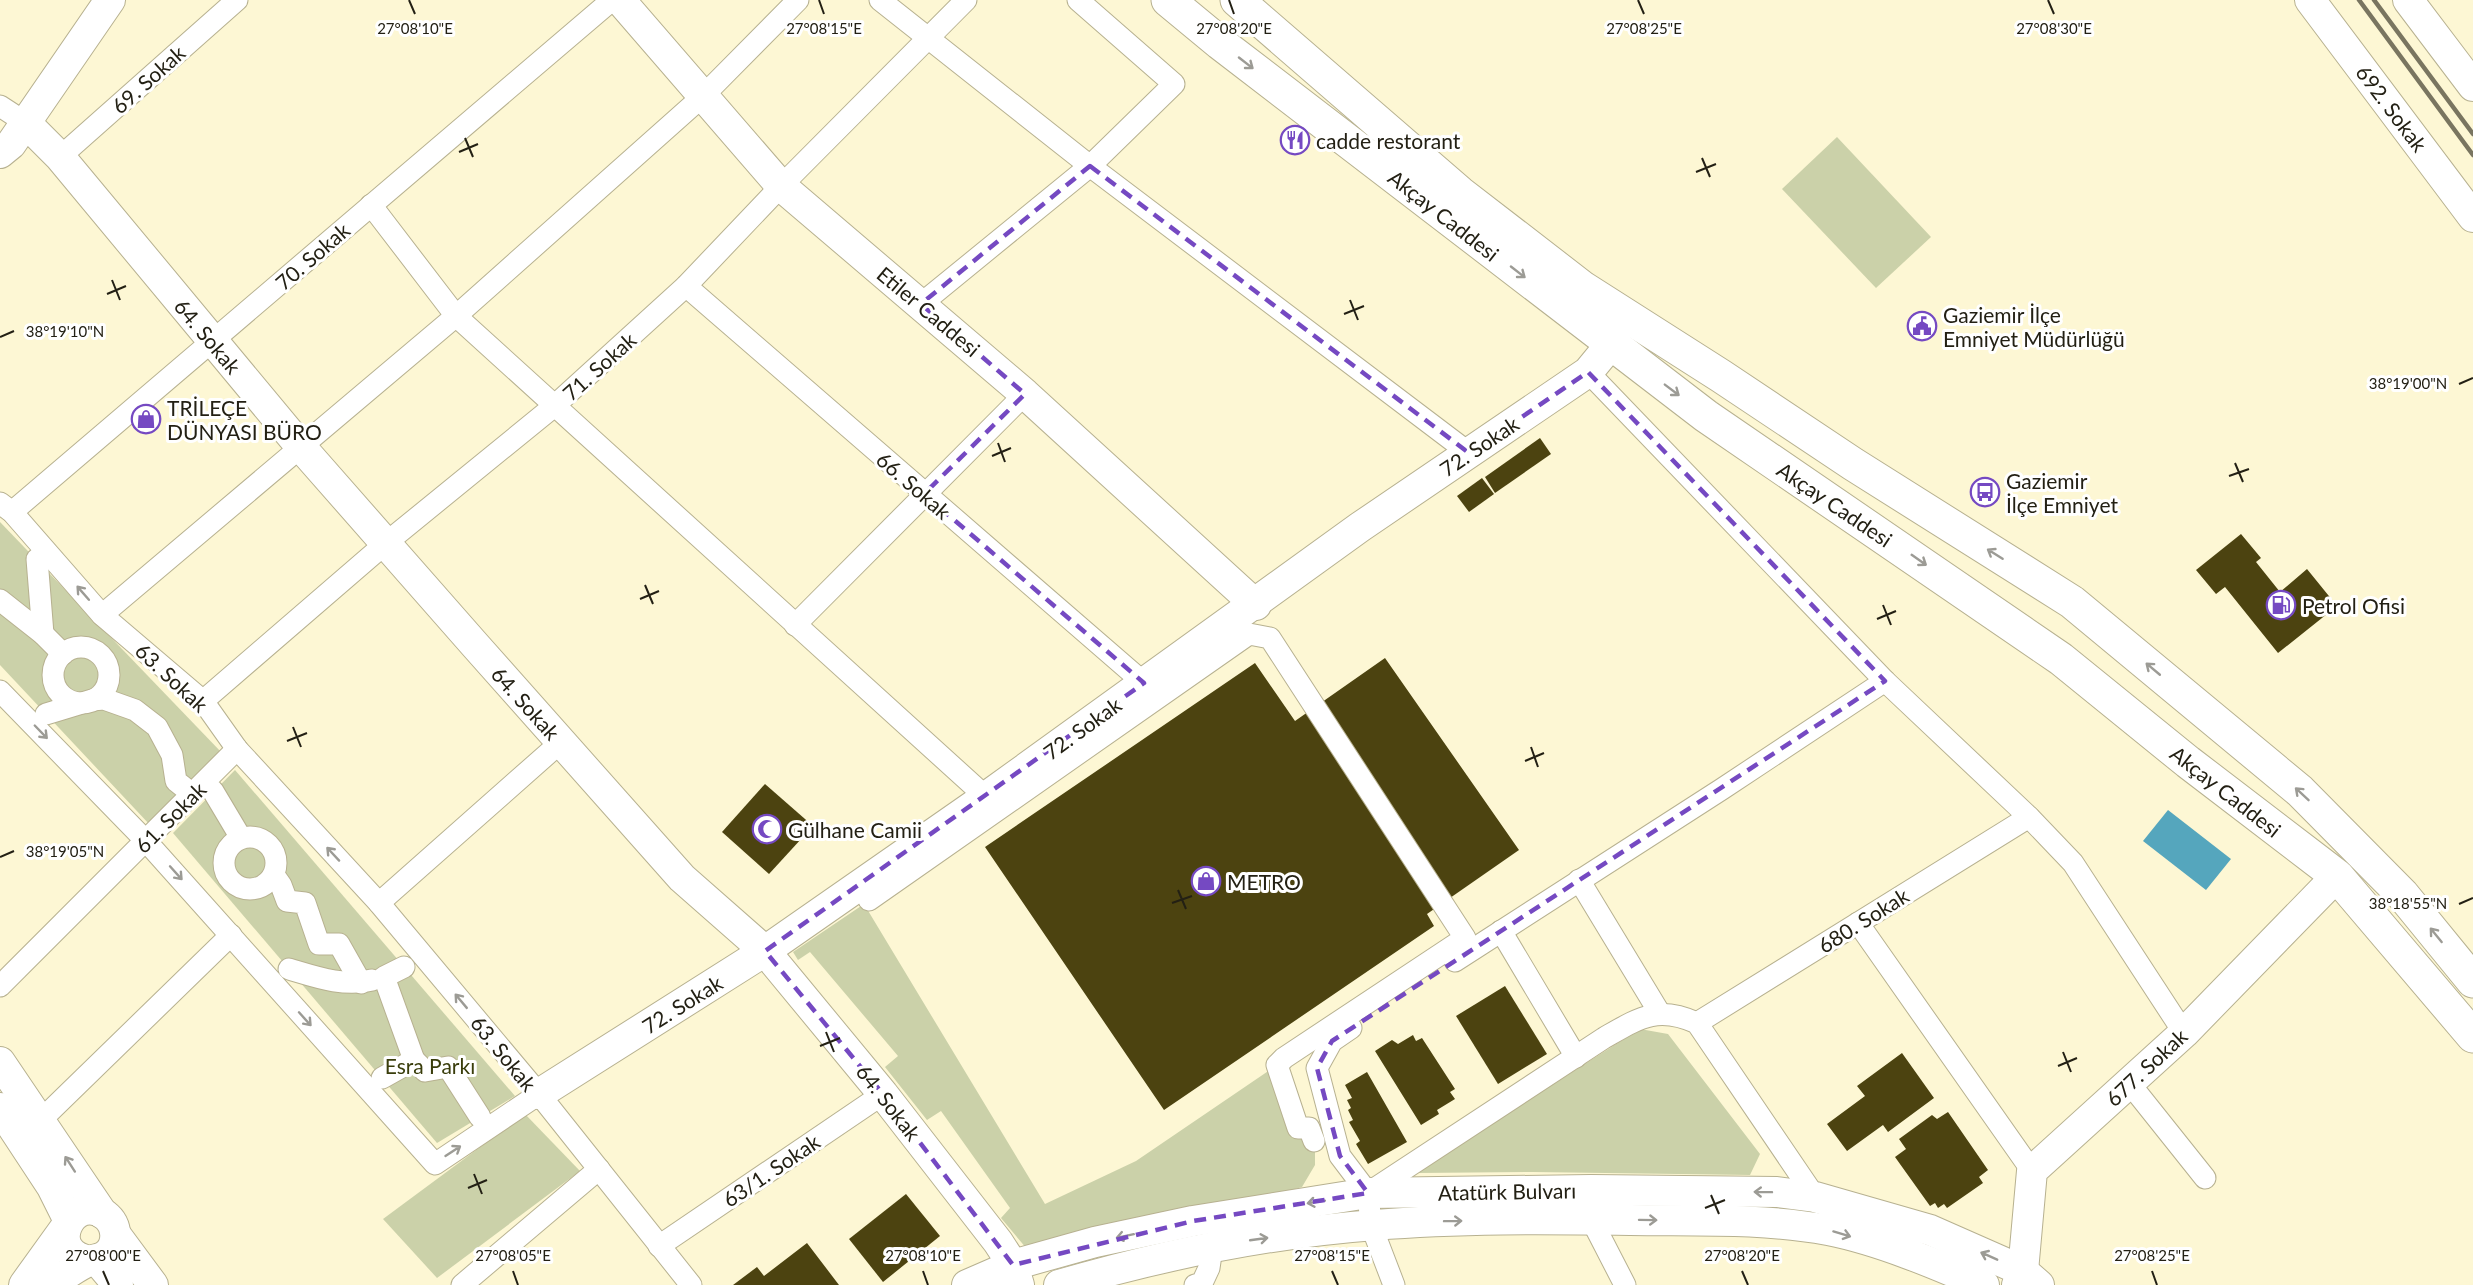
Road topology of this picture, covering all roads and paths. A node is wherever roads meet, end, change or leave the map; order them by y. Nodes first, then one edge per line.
1 (110, 0) edge
2 (237, 0) edge
3 (612, 0) edge
4 (620, 0) edge
5 (798, 0) edge
6 (880, 0) edge
7 (966, 0) edge
8 (1078, 0) edge
9 (1168, 0) edge
10 (1237, 0) edge
11 (2310, 0) edge
12 (2408, 0) edge
13 (927, 39) junction
14 (2473, 86) edge
15 (703, 96) junction
16 (0, 106) edge
17 (26, 123) junction
18 (0, 153) edge
19 (60, 157) junction
20 (1090, 166) junction
21 (780, 186) junction
22 (371, 205) junction
23 (2473, 217) edge
24 (686, 286) junction
25 (921, 304) junction
26 (456, 316) junction
27 (212, 341) junction
28 (1611, 344) junction
29 (1588, 372) junction
30 (1025, 394) junction
31 (554, 407) junction
32 (301, 447) junction
33 (1469, 453) junction
34 (924, 494) junction
35 (6, 507) edge
36 (386, 543) junction
37 (37, 559) dead end
38 (0, 600) edge
39 (1256, 604) junction
40 (102, 615) junction
41 (795, 625) junction
42 (43, 634) junction
43 (63, 654) junction
44 (1885, 681) junction
45 (1144, 683) junction
46 (0, 690) edge
47 (92, 700) junction
48 (203, 701) junction
49 (46, 714) dead end
50 (561, 742) junction
51 (237, 749) junction
52 (186, 789) dead end
53 (213, 791) dead end
54 (986, 798) junction
55 (2029, 817) junction
56 (241, 838) junction
57 (146, 840) junction
58 (274, 875) junction
59 (2337, 876) junction
60 (1579, 880) junction
61 (869, 900) dead end
62 (379, 903) junction
63 (1858, 923) junction
64 (1501, 931) junction
65 (231, 935) junction
66 (765, 951) junction
67 (404, 967) dead end
68 (289, 969) dead end
69 (384, 977) junction
70 (2473, 981) edge
71 (361, 982) junction
72 (0, 986) edge
73 (1659, 1012) junction
74 (1697, 1023) junction
75 (2463, 1024) edge
76 (2184, 1033) junction
77 (2473, 1042) edge
78 (1576, 1057) junction
79 (414, 1060) junction
80 (0, 1062) edge
81 (382, 1078) dead end
82 (2130, 1084) junction
83 (540, 1094) junction
84 (883, 1094) junction
85 (0, 1108) edge
86 (480, 1117) dead end
87 (41, 1120) junction
88 (1314, 1141) dead end
89 (599, 1169) junction
90 (2032, 1171) junction
91 (2205, 1178) dead end
92 (1368, 1193) junction
93 (1815, 1197) junction
94 (1590, 1219) junction
95 (67, 1224) junction
96 (109, 1224) junction
97 (1371, 1225) junction
98 (659, 1246) junction
99 (1212, 1248) junction
100 (94, 1260) junction
101 (1016, 1275) edge
102 (2026, 1280) edge
103 (24, 1285) edge
104 (50, 1285) edge
105 (118, 1285) edge
106 (153, 1285) edge
107 (462, 1285) edge
108 (691, 1285) edge
109 (967, 1285) edge
110 (1059, 1285) edge
111 (1195, 1285) edge
112 (1394, 1285) edge
113 (1625, 1285) edge
114 (1984, 1285) edge

1 - 17 street
2 - 19 street, 69. Sokak
3 - 22 street, 70. Sokak
4 - 15 street, Etiler Caddesi
5 - 15 street
6 - 13 street
7 - 13 street, 71. Sokak
8 - 20 street
9 -> 28 highway, Akçay Caddesi
70 -> 10 highway, Akçay Caddesi
11 - 23 street, 692. Sokak
12 - 14 street
13 - 20 street
13 - 21 street, 71. Sokak
15 - 21 street, Etiler Caddesi
15 - 26 street
16 - 17 street
17 - 18 street
17 - 19 street, 64. Sokak
19 - 27 street, 64. Sokak
20 - 25 street
20 - 33 street
21 - 24 street, 71. Sokak
21 - 25 street, Etiler Caddesi
22 - 26 street
22 - 27 street, 70. Sokak
24 - 31 street, 71. Sokak
24 - 34 street, 66. Sokak
25 - 30 street, Etiler Caddesi
26 - 31 street
26 - 32 street
27 - 32 street, 64. Sokak
27 - 35 street, 70. Sokak
28 - 29 street, 72. Sokak
28 -> 59 highway, Akçay Caddesi
29 - 33 street, 72. Sokak
29 - 44 street
30 - 34 street
30 - 39 street, Etiler Caddesi
31 - 36 street, 71. Sokak
31 - 41 street
32 - 36 street, 64. Sokak
32 - 40 street
33 - 39 street, 72. Sokak
34 - 41 street
34 - 45 street, 66. Sokak
40 -> 35 street, 63. Sokak
36 - 48 street, 71. Sokak
36 - 50 street, 64. Sokak
37 - 42 street
38 - 42 street
39 - 45 street, 72. Sokak
40 - 48 street, 63. Sokak
41 - 54 street
42 - 43 street
43 - 47 street
43 - 47 street
44 - 55 street
44 - 60 street
45 - 54 street, 72. Sokak
46 -> 57 street, 63. Sokak
47 - 49 street
47 - 52 street
48 - 51 street, 63. Sokak
50 - 62 street
50 - 66 street, 64. Sokak
51 - 57 street, 61. Sokak
62 -> 51 street, 63. Sokak
53 - 56 street
54 - 66 street, 72. Sokak
55 - 63 street, 680. Sokak
55 - 76 street
56 - 58 street
56 - 58 street
57 -> 65 street, 63. Sokak
57 - 72 street, 61. Sokak
58 - 71 street
59 - 75 highway, Akçay Caddesi
59 - 76 street, 677. Sokak
60 - 64 street
60 - 73 street
61 - 88 street
83 -> 62 street, 63. Sokak
63 - 74 street, 680. Sokak
63 - 90 street
64 - 78 street
64 - 92 street
65 -> 83 street, 63. Sokak
65 - 87 street
66 - 83 street, 72. Sokak
66 - 84 street, 64. Sokak
67 - 69 street
68 - 71 street
69 - 71 street
69 - 79 street
73 - 74 street
73 - 78 street
74 - 93 street
75 - 77 highway, Akçay Caddesi
76 - 82 street, 677. Sokak
78 - 92 street
79 - 81 street
79 - 86 street
80 - 87 street
82 - 90 street, 677. Sokak
82 - 91 street
83 - 89 street
84 - 98 street, 63/1. Sokak
84 - 101 street, 64. Sokak
85 - 95 street
96 -> 87 street
89 - 98 street
89 - 107 street
90 - 102 street
93 -> 92 street, Atatürk Bulvarı
92 - 97 street
92 -> 101 street, Atatürk Bulvarı
102 -> 93 street, Atatürk Bulvarı
97 -> 94 street, Atatürk Bulvarı
94 - 113 street
94 -> 114 street, Atatürk Bulvarı
95 - 96 street
95 - 100 street
95 - 103 street
96 - 100 street
96 - 106 street
99 -> 97 street, Atatürk Bulvarı
97 - 112 street
98 - 108 street
99 - 110 street, Atatürk Bulvarı
99 - 111 street
100 - 104 street
100 - 105 street
101 - 109 street, Atatürk Bulvarı

